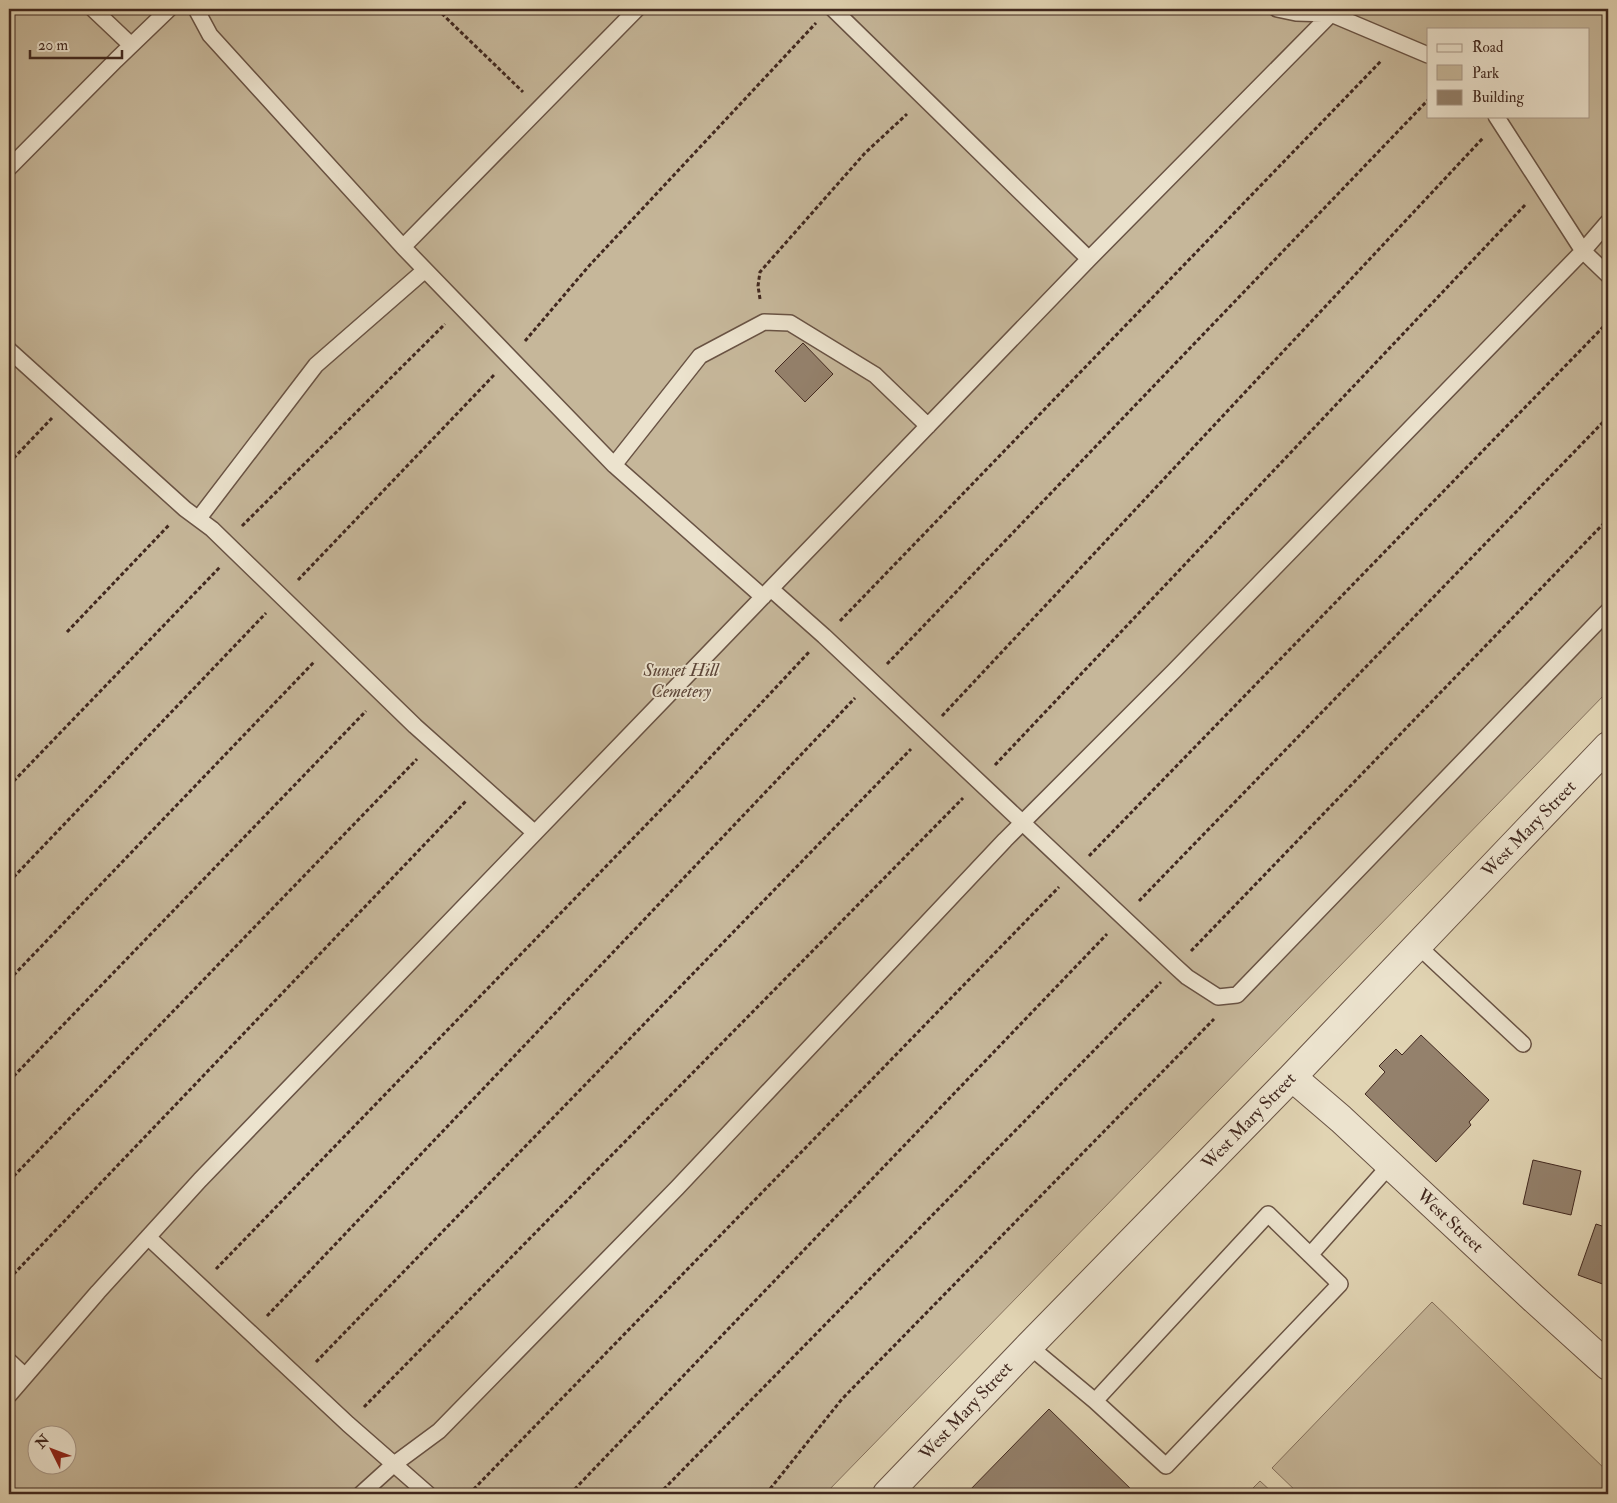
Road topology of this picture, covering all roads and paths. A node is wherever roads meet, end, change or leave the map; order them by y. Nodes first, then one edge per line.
1 (93, 9) edge
2 (169, 9) edge
3 (196, 9) edge
4 (437, 9) edge
5 (637, 9) edge
6 (833, 9) edge
7 (1277, 9) edge
8 (1333, 11) edge
9 (816, 23) dead end
10 (1399, 43) junction
11 (131, 45) junction
12 (1427, 55) edge
13 (924, 98) junction
14 (1427, 101) edge
15 (539, 108) junction
16 (1498, 118) edge
17 (9, 168) edge
18 (1542, 187) junction
19 (1608, 222) edge
20 (403, 247) junction
21 (1583, 251) junction
22 (1090, 259) junction
23 (425, 270) junction
24 (1608, 275) edge
25 (462, 308) junction
26 (764, 322) junction
27 (1608, 322) edge
28 (9, 350) edge
29 (511, 358) junction
30 (67, 402) junction
31 (1608, 417) edge
32 (928, 426) junction
33 (9, 463) edge
34 (614, 465) junction
35 (185, 509) junction
36 (199, 518) junction
37 (1608, 519) edge
38 (231, 547) junction
39 (767, 593) junction
40 (282, 597) junction
41 (1608, 610) edge
42 (67, 632) dead end
43 (824, 636) junction
44 (331, 644) junction
45 (871, 681) junction
46 (382, 694) junction
47 (926, 733) junction
48 (433, 742) junction
49 (1608, 746) edge
50 (978, 782) junction
51 (481, 785) junction
52 (9, 786) edge
53 (1022, 823) junction
54 (535, 833) junction
55 (1074, 871) junction
56 (9, 882) edge
57 (1123, 918) junction
58 (1418, 946) junction
59 (1176, 967) junction
60 (9, 980) edge
61 (1238, 995) junction
62 (1523, 1044) dead end
63 (1292, 1077) junction
64 (9, 1081) edge
65 (1390, 1165) junction
66 (9, 1181) edge
67 (148, 1237) junction
68 (1310, 1255) junction
69 (9, 1279) edge
70 (200, 1286) junction
71 (251, 1333) junction
72 (1028, 1346) junction
73 (9, 1362) edge
74 (1607, 1363) edge
75 (25, 1376) junction
76 (300, 1378) junction
77 (9, 1395) edge
78 (1095, 1401) junction
79 (348, 1424) junction
80 (393, 1465) junction
81 (361, 1494) edge
82 (428, 1494) edge
83 (468, 1494) edge
84 (570, 1494) edge
85 (659, 1494) edge
86 (766, 1494) edge
87 (887, 1494) edge

1 - 11 lane
2 - 11 lane
3 - 20 lane
4 - 15 path
5 - 15 lane
6 - 13 lane
7 - 8 lane
8 - 10 lane
8 - 22 lane
9 - 29 path
10 - 12 lane
10 - 43 path
11 - 17 lane
13 - 22 lane
13 - 26 path
14 - 45 path
15 - 20 lane
16 - 18 lane
16 - 47 path
18 - 21 lane
18 - 50 path
19 - 21 lane
20 - 23 lane
21 - 24 lane
21 - 53 lane
22 - 32 lane
23 - 25 lane
23 - 36 lane
25 - 29 lane
25 - 38 path
26 - 32 lane
26 - 34 lane
27 - 55 path
28 - 30 lane
29 - 34 lane
29 - 40 path
30 - 33 path
30 - 35 lane
31 - 57 path
32 - 39 lane
34 - 39 lane
35 - 36 lane
35 - 42 path
36 - 38 lane
37 - 59 path
38 - 40 lane
38 - 52 path
39 - 43 lane
39 - 54 lane
40 - 44 lane
40 - 56 path
41 - 61 lane
43 - 45 lane
43 - 70 path
44 - 46 lane
44 - 60 path
45 - 47 lane
45 - 71 path
46 - 48 lane
46 - 64 path
47 - 50 lane
47 - 76 path
48 - 51 lane
48 - 66 path
49 - 58 street, West Mary Street
50 - 53 lane
50 - 79 path
51 - 54 lane
51 - 69 path
53 - 55 lane
53 - 80 lane
54 - 67 lane
55 - 57 lane
55 - 83 path
57 - 59 lane
57 - 84 path
58 - 62 lane
58 - 63 street, West Mary Street
59 - 61 lane
59 - 85 path
61 - 86 path
63 - 65 street, West Street
63 - 72 street, West Mary Street
65 - 68 lane
65 - 74 street, West Street
67 - 70 lane
67 - 75 lane
68 - 78 lane
68 - 78 lane
70 - 71 lane
71 - 76 lane
72 - 78 lane
72 - 87 street, West Mary Street
73 - 75 lane
75 - 77 lane
76 - 79 lane
79 - 80 lane
80 - 81 lane
80 - 82 lane

